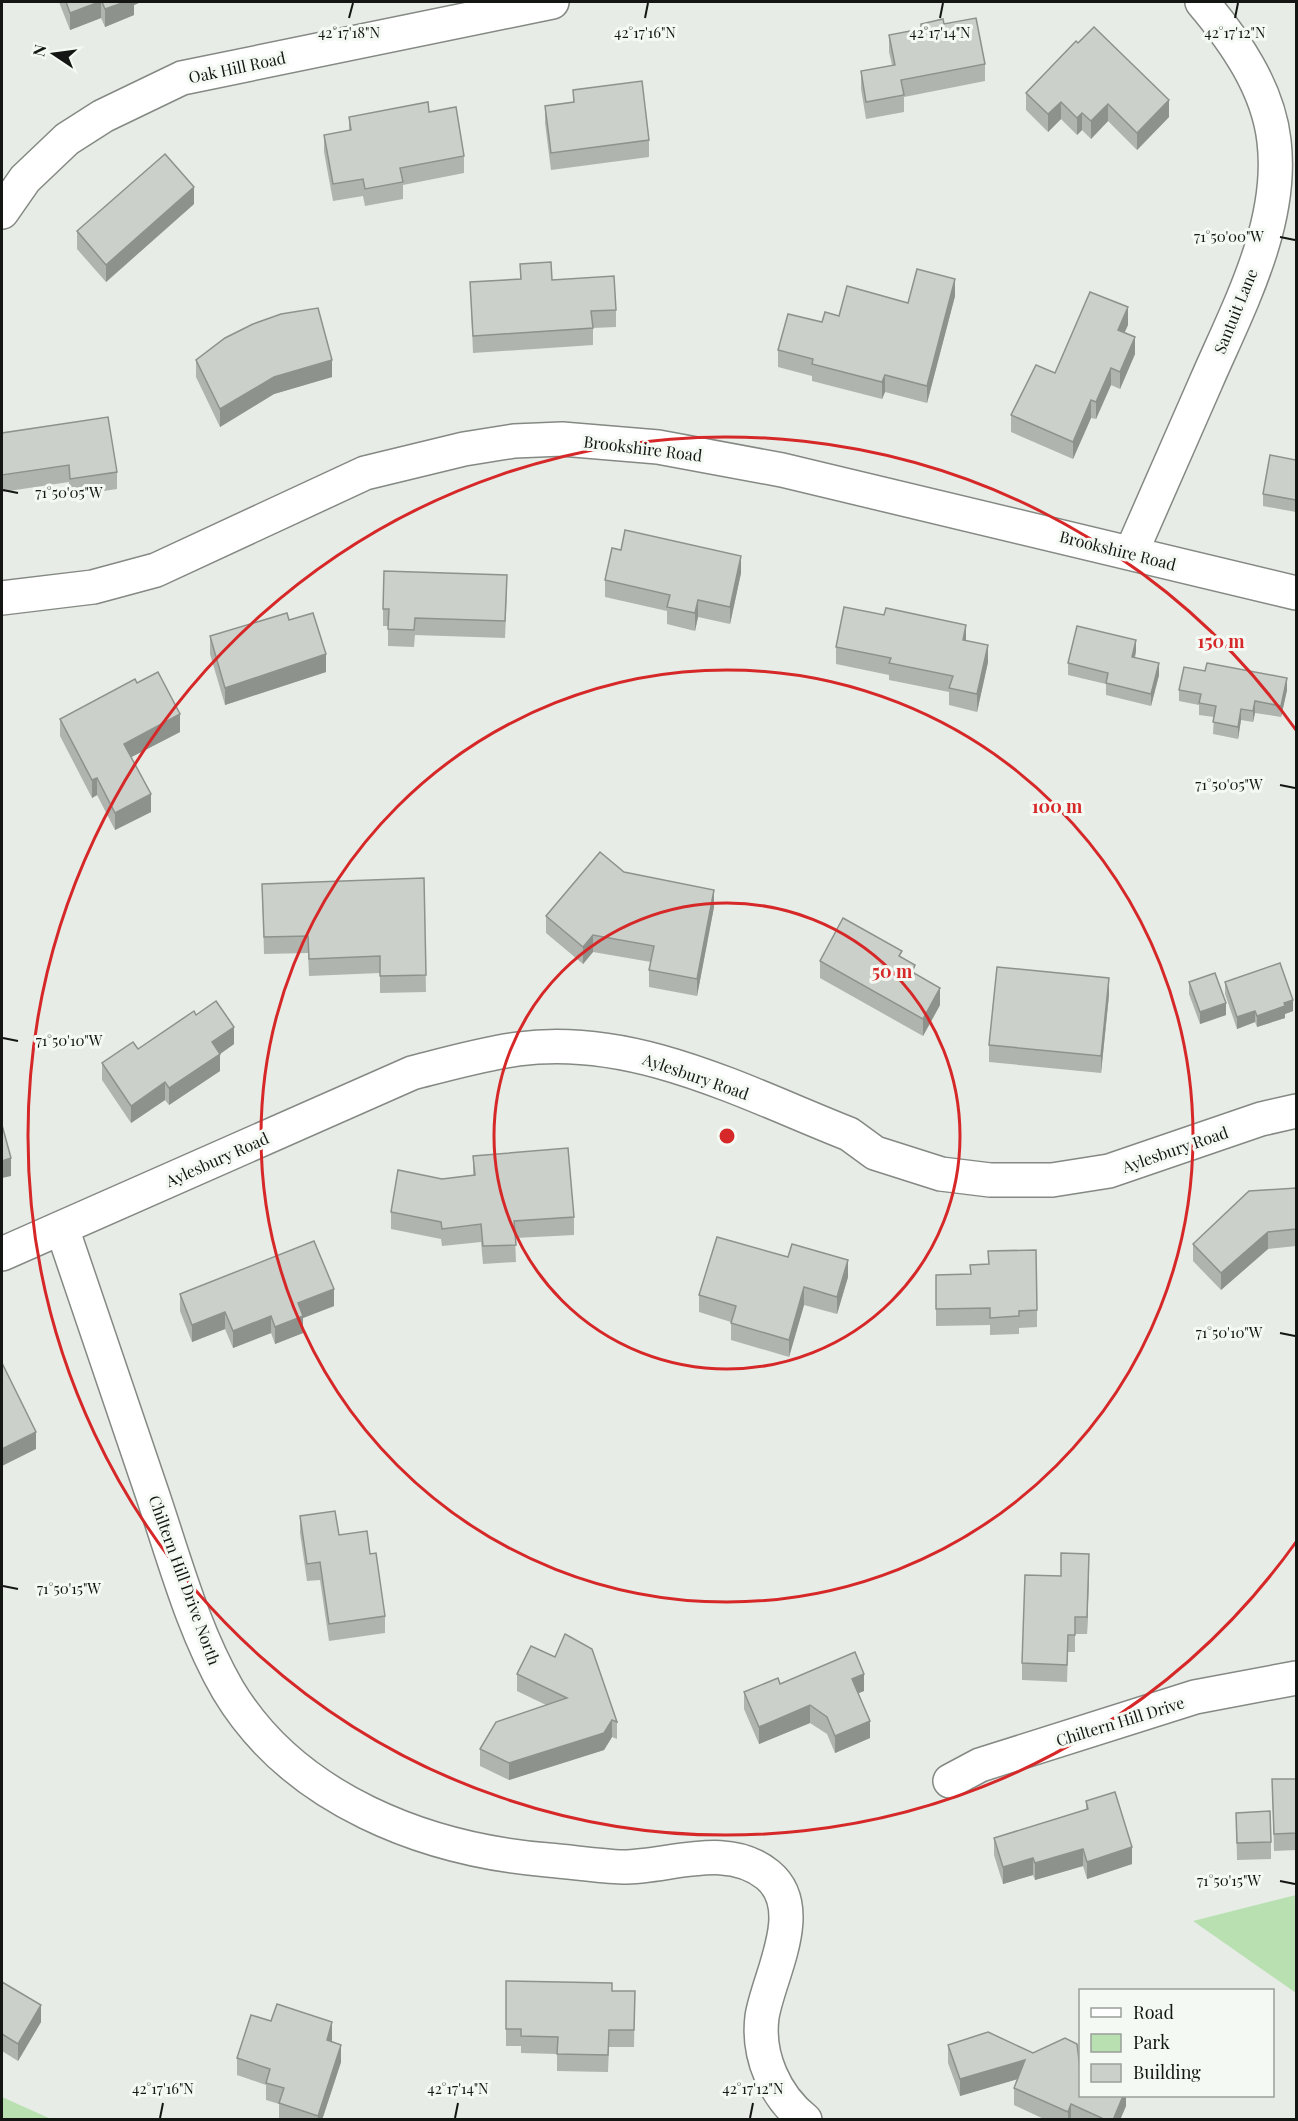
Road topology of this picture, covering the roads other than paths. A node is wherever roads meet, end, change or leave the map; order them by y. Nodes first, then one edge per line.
1 (552, 2) edge
2 (1202, 2) edge
3 (2, 212) edge
4 (1131, 553) junction
5 (1296, 592) edge
6 (2, 598) edge
7 (1296, 1111) edge
8 (62, 1228) junction
9 (2, 1254) edge
10 (1296, 1678) edge
11 (950, 1781) dead end
12 (805, 2120) edge

1 - 3 street, Oak Hill Road
2 - 4 street, Santuit Lane
4 - 5 street, Brookshire Road
4 - 6 street, Brookshire Road
7 - 8 street, Aylesbury Road
8 - 9 street, Aylesbury Road
8 - 12 street, Chiltern Hill Drive North
10 - 11 street, Chiltern Hill Drive

